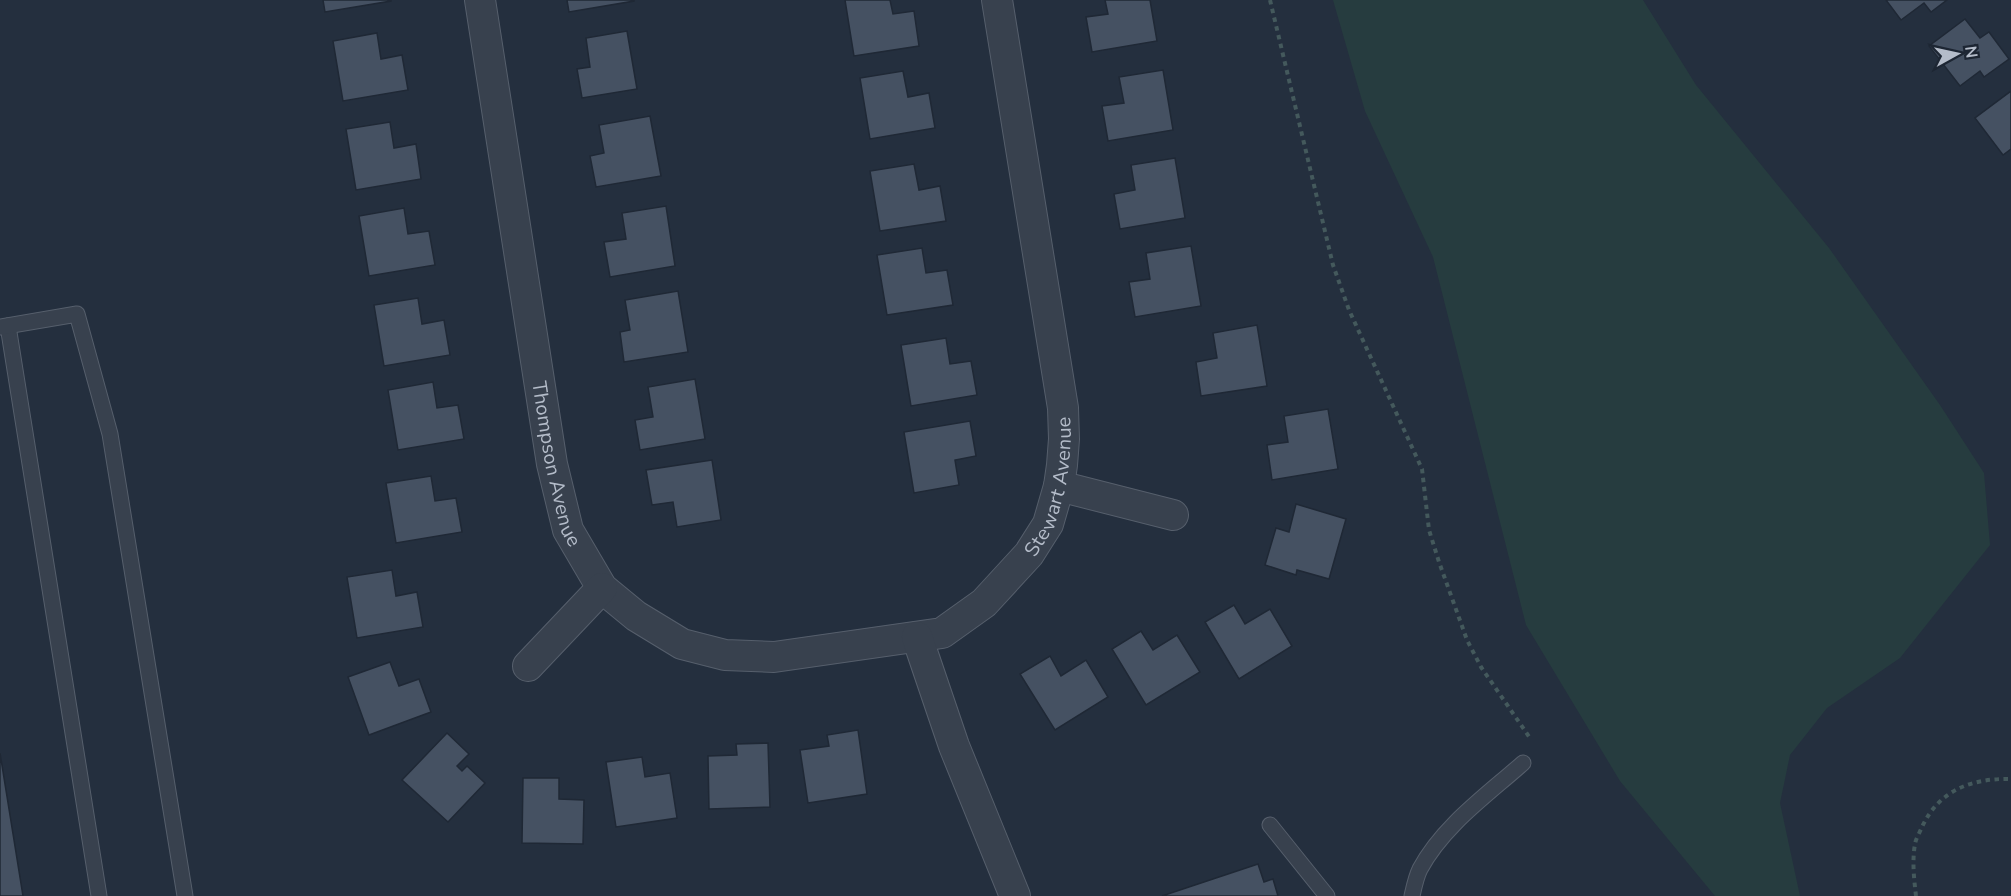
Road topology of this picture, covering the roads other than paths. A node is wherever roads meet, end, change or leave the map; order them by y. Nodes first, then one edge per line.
1 (480, 0) edge
2 (998, 0) edge
3 (4, 326) edge
4 (1059, 486) junction
5 (1173, 514) dead end
6 (602, 588) junction
7 (917, 637) junction
8 (528, 666) dead end
9 (1523, 763) dead end
10 (1269, 825) dead end
11 (99, 896) edge
12 (185, 896) edge
13 (1015, 896) edge
14 (1327, 896) edge
15 (1412, 896) edge

1 - 6 street, Thompson Avenue
2 - 4 street, Stewart Avenue
3 - 11 lane
3 - 12 lane
4 - 5 street
4 - 7 street, Stewart Avenue
6 - 7 street, Thompson Avenue
6 - 8 street
7 - 13 street
9 - 15 lane
10 - 14 lane

